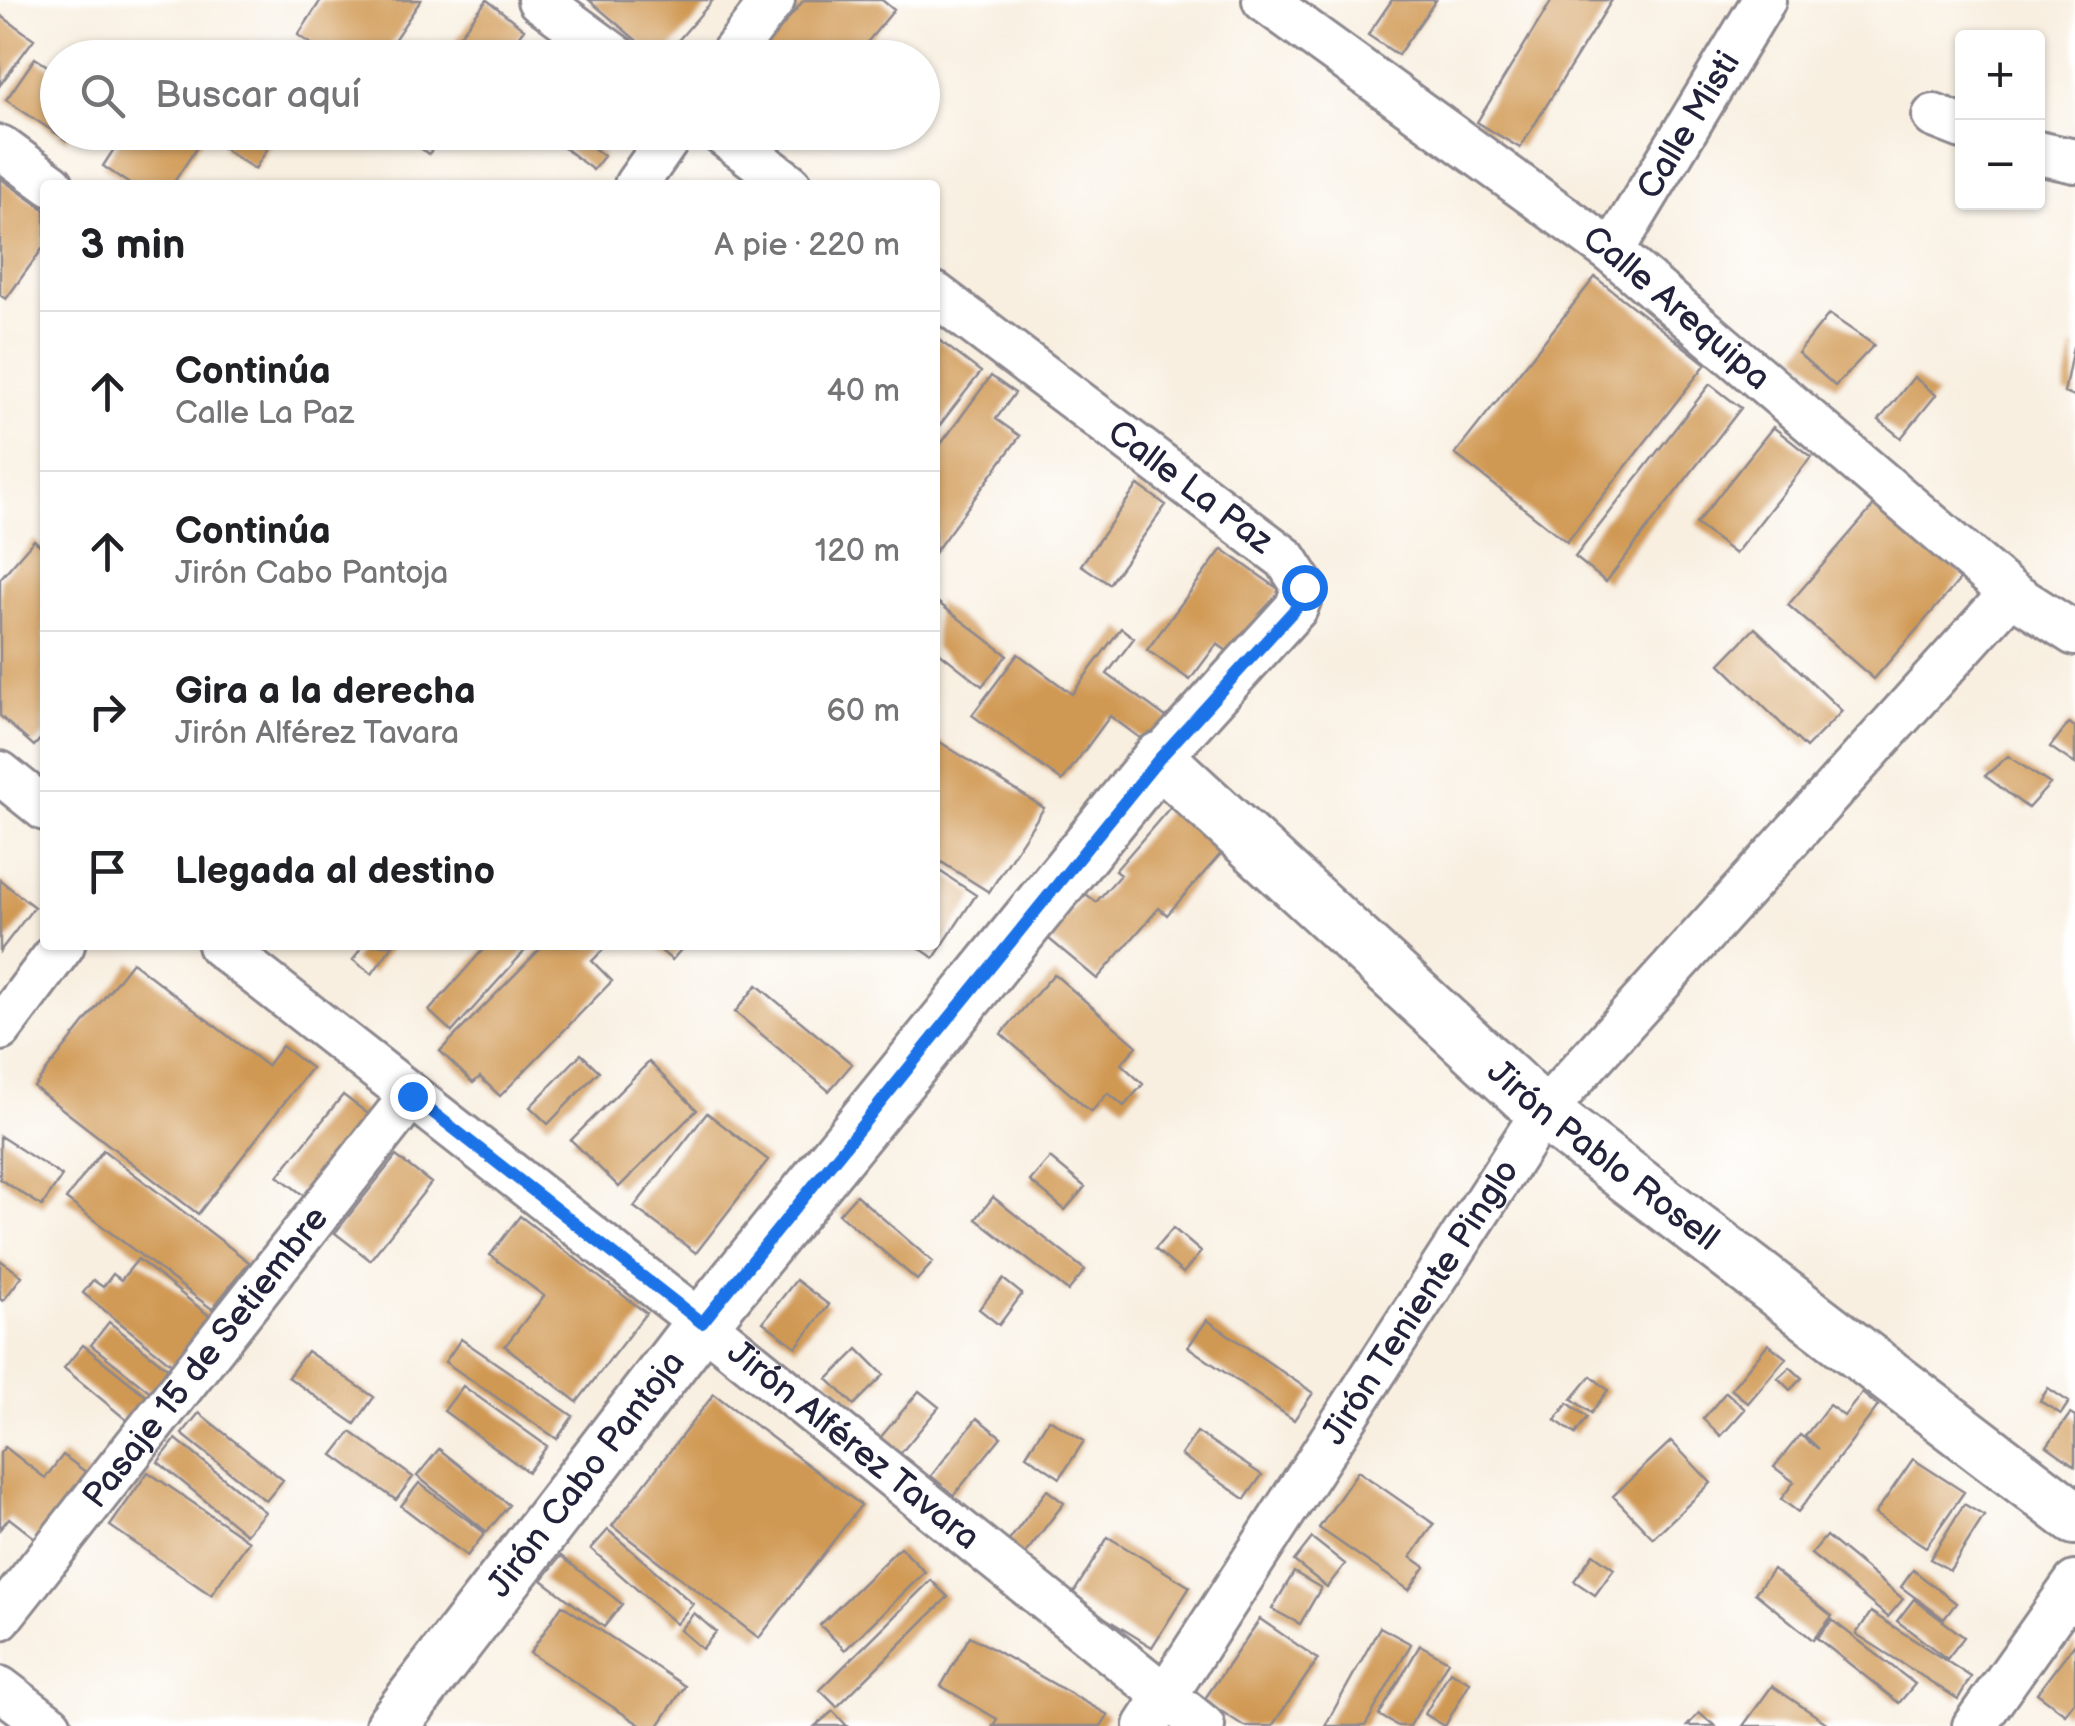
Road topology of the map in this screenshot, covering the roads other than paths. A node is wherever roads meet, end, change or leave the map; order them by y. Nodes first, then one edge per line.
1 (539, 0) edge
2 (773, 0) edge
3 (1264, 0) edge
4 (1764, 0) edge
5 (593, 40) edge
6 (743, 40) edge
7 (0, 147) edge
8 (661, 150) edge
9 (744, 150) edge
10 (2045, 154) edge
11 (2075, 160) edge
12 (45, 180) edge
13 (640, 180) edge
14 (783, 180) edge
15 (1612, 252) junction
16 (940, 298) edge
17 (2011, 593) junction
18 (2075, 634) edge
19 (1159, 759) junction
20 (0, 773) edge
21 (40, 805) edge
22 (60, 950) edge
23 (224, 950) edge
24 (0, 1029) edge
25 (412, 1096) junction
26 (1543, 1112) junction
27 (702, 1323) junction
28 (2075, 1518) edge
29 (2075, 1582) edge
30 (0, 1618) edge
31 (0, 1688) edge
32 (1156, 1711) edge
33 (50, 1726) edge
34 (392, 1726) edge
35 (1202, 1726) edge
36 (1974, 1726) edge

1 - 5 street
2 - 6 street
3 - 15 street, Calle Arequipa
4 - 15 street, Calle Misti
7 - 12 street
8 - 13 street
9 - 14 street
10 - 11 street
15 - 17 street, Calle Arequipa
16 - 19 street, Calle La Paz
17 - 18 street, Calle Arequipa
17 - 26 street, Jirón Teniente Pinglo
19 - 26 street, Jirón Pablo Rosell
19 - 27 street, Jirón Cabo Pantoja
20 - 21 street
22 - 24 street
23 - 25 street, Jirón Alférez Tavara
25 - 27 street, Jirón Alférez Tavara
25 - 30 street, Pasaje 15 de Setiembre
26 - 28 street, Jirón Pablo Rosell
26 - 32 street, Jirón Teniente Pinglo
27 - 32 street, Jirón Alférez Tavara
27 - 34 street, Jirón Cabo Pantoja
29 - 36 street
31 - 33 street
32 - 35 street, Jirón Alférez Tavara

